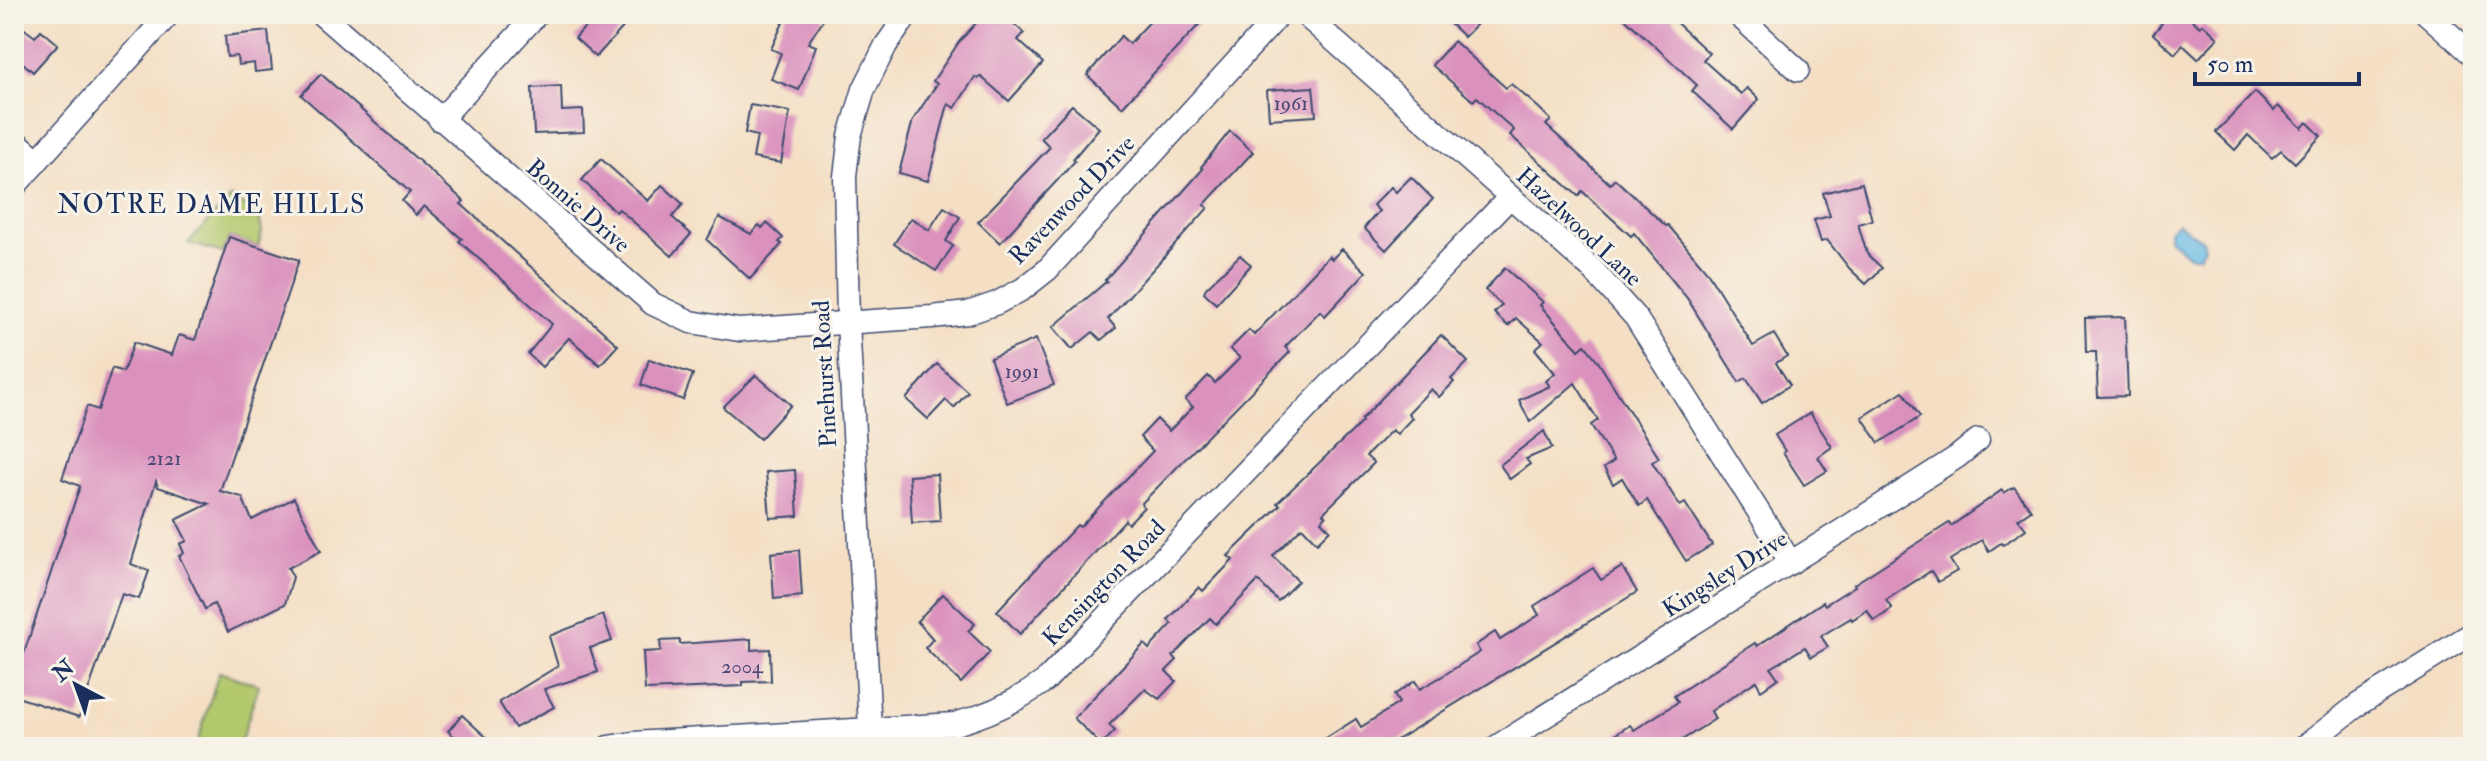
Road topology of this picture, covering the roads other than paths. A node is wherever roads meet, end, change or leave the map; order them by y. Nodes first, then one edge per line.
1 (169, 14) edge
2 (321, 14) edge
3 (537, 14) edge
4 (908, 14) edge
5 (1280, 14) edge
6 (1304, 14) edge
7 (1737, 14) edge
8 (2427, 14) edge
9 (2473, 55) edge
10 (1798, 70) dead end
11 (440, 120) junction
12 (14, 140) edge
13 (37, 160) junction
14 (14, 187) edge
15 (1510, 197) junction
16 (848, 322) junction
17 (1978, 440) dead end
18 (1791, 563) junction
19 (2473, 633) edge
20 (870, 738) edge
21 (608, 747) edge
22 (1496, 747) edge
23 (2304, 747) edge

1 - 13 street
2 - 11 street, Bonnie Drive
3 - 11 street
4 - 16 street, Pinehurst Road
5 - 16 street, Ravenwood Drive
6 - 15 street, Hazelwood Lane
7 - 10 street
8 - 9 street
11 - 16 street, Bonnie Drive
12 - 13 street
13 - 14 street
15 - 18 street, Hazelwood Lane
15 - 20 street, Kensington Road
16 - 20 street, Pinehurst Road
17 - 18 street, Kingsley Drive
18 - 22 street, Kingsley Drive
19 - 23 street
20 - 21 street, Kensington Road

